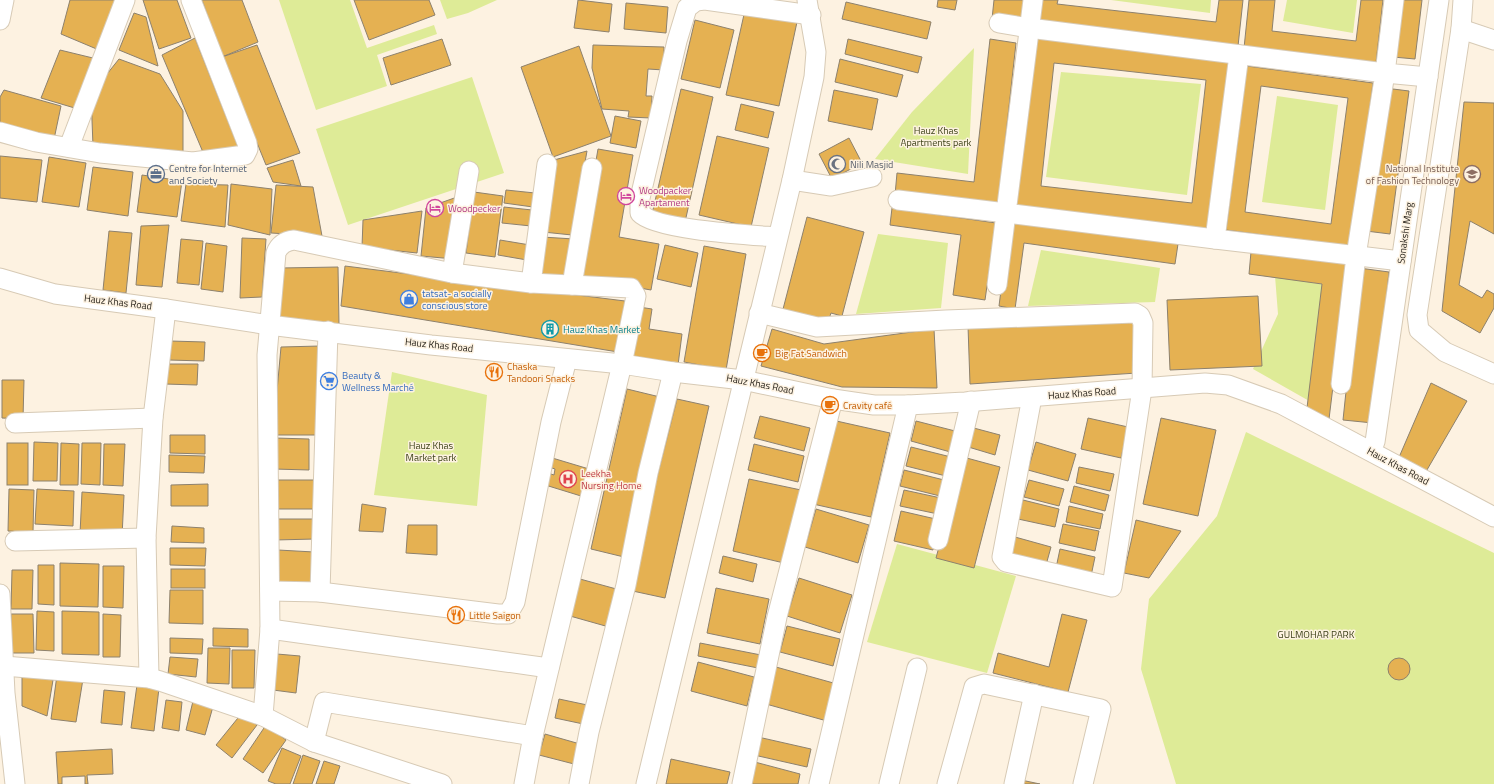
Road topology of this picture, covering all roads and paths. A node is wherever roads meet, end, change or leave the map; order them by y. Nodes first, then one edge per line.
1 (4, 0) edge
2 (125, 0) edge
3 (191, 0) edge
4 (1033, 0) edge
5 (1394, 0) edge
6 (1439, 0) edge
7 (1463, 0) edge
8 (809, 8) edge
9 (0, 20) edge
10 (999, 23) dead end
11 (1029, 28) junction
12 (1462, 29) junction
13 (1494, 40) edge
14 (1239, 55) junction
15 (1385, 73) junction
16 (1428, 77) junction
17 (0, 132) edge
18 (69, 147) junction
19 (547, 164) dead end
20 (592, 168) dead end
21 (469, 171) dead end
22 (872, 177) dead end
23 (792, 180) junction
24 (898, 200) dead end
25 (1006, 213) junction
26 (777, 237) junction
27 (1215, 239) junction
28 (1356, 256) junction
29 (1401, 261) junction
30 (452, 273) junction
31 (0, 278) edge
32 (531, 283) junction
33 (572, 285) junction
34 (997, 285) dead end
35 (166, 308) junction
36 (759, 313) junction
37 (269, 325) junction
38 (328, 331) junction
39 (567, 359) junction
40 (622, 364) junction
41 (673, 372) junction
42 (1494, 374) edge
43 (743, 380) junction
44 (1341, 384) dead end
45 (1142, 388) junction
46 (1032, 397) junction
47 (833, 399) junction
48 (971, 401) junction
49 (908, 405) junction
50 (153, 418) junction
51 (15, 423) dead end
52 (1375, 442) dead end
53 (1494, 517) edge
54 (146, 538) junction
55 (938, 540) dead end
56 (15, 541) dead end
57 (270, 590) junction
58 (320, 592) junction
59 (0, 594) edge
60 (270, 629) junction
61 (4, 666) junction
62 (549, 668) junction
63 (917, 668) dead end
64 (149, 678) junction
65 (2, 693) edge
66 (1034, 694) junction
67 (263, 716) junction
68 (533, 736) junction
69 (314, 742) junction
70 (15, 784) edge
71 (442, 784) edge
72 (524, 784) edge
73 (579, 784) edge
74 (646, 784) edge
75 (742, 784) edge
76 (819, 784) edge
77 (889, 784) edge
78 (947, 784) edge
79 (1014, 784) edge
80 (1083, 784) edge

1 - 9 street
2 - 18 street
3 - 18 street
4 - 11 street
5 - 15 street
6 - 16 street, Sonakshi Marg
7 - 12 street
8 - 23 street
8 - 26 street
10 - 11 street
11 - 14 street
11 - 25 street
12 - 13 street
12 - 42 street
14 - 15 street
14 - 27 street
15 - 16 street
15 - 28 street
16 - 29 street, Sonakshi Marg
17 - 18 street
19 - 32 street
20 - 33 street
21 - 30 street
22 - 23 street
23 - 26 street
24 - 25 street
25 - 27 street
25 - 34 street
26 - 36 street
27 - 28 street
28 - 29 street
28 - 44 street
29 - 52 street, Sonakshi Marg
30 - 32 street
30 - 37 street
31 - 35 street, Hauz Khas Road
32 - 33 street
33 - 40 street
35 - 37 street, Hauz Khas Road
35 - 50 street
36 - 43 street
36 - 45 street
37 - 38 street, Hauz Khas Road
37 - 57 street
38 - 39 street, Hauz Khas Road
38 - 58 street
39 - 40 street, Hauz Khas Road
39 - 58 street
40 - 41 street, Hauz Khas Road
40 - 62 street
41 - 43 street, Hauz Khas Road
41 - 73 street
43 - 47 street, Hauz Khas Road
43 - 74 street
45 - 46 street, Hauz Khas Road
45 - 46 street
45 - 53 street, Hauz Khas Road
46 - 48 street, Hauz Khas Road
47 - 49 street, Hauz Khas Road
47 - 75 street
48 - 49 street, Hauz Khas Road
48 - 55 street
49 - 76 street
50 - 51 street
50 - 54 street
54 - 56 street
54 - 64 street
57 - 58 street
57 - 60 street
59 - 61 street
60 - 62 street
60 - 67 street
61 - 64 street
61 - 65 street
62 - 68 street
63 - 77 street
64 - 67 street
65 - 70 street
66 - 78 street
66 - 79 street
66 - 80 street
67 - 69 street
68 - 69 street
68 - 72 street
69 - 71 street

